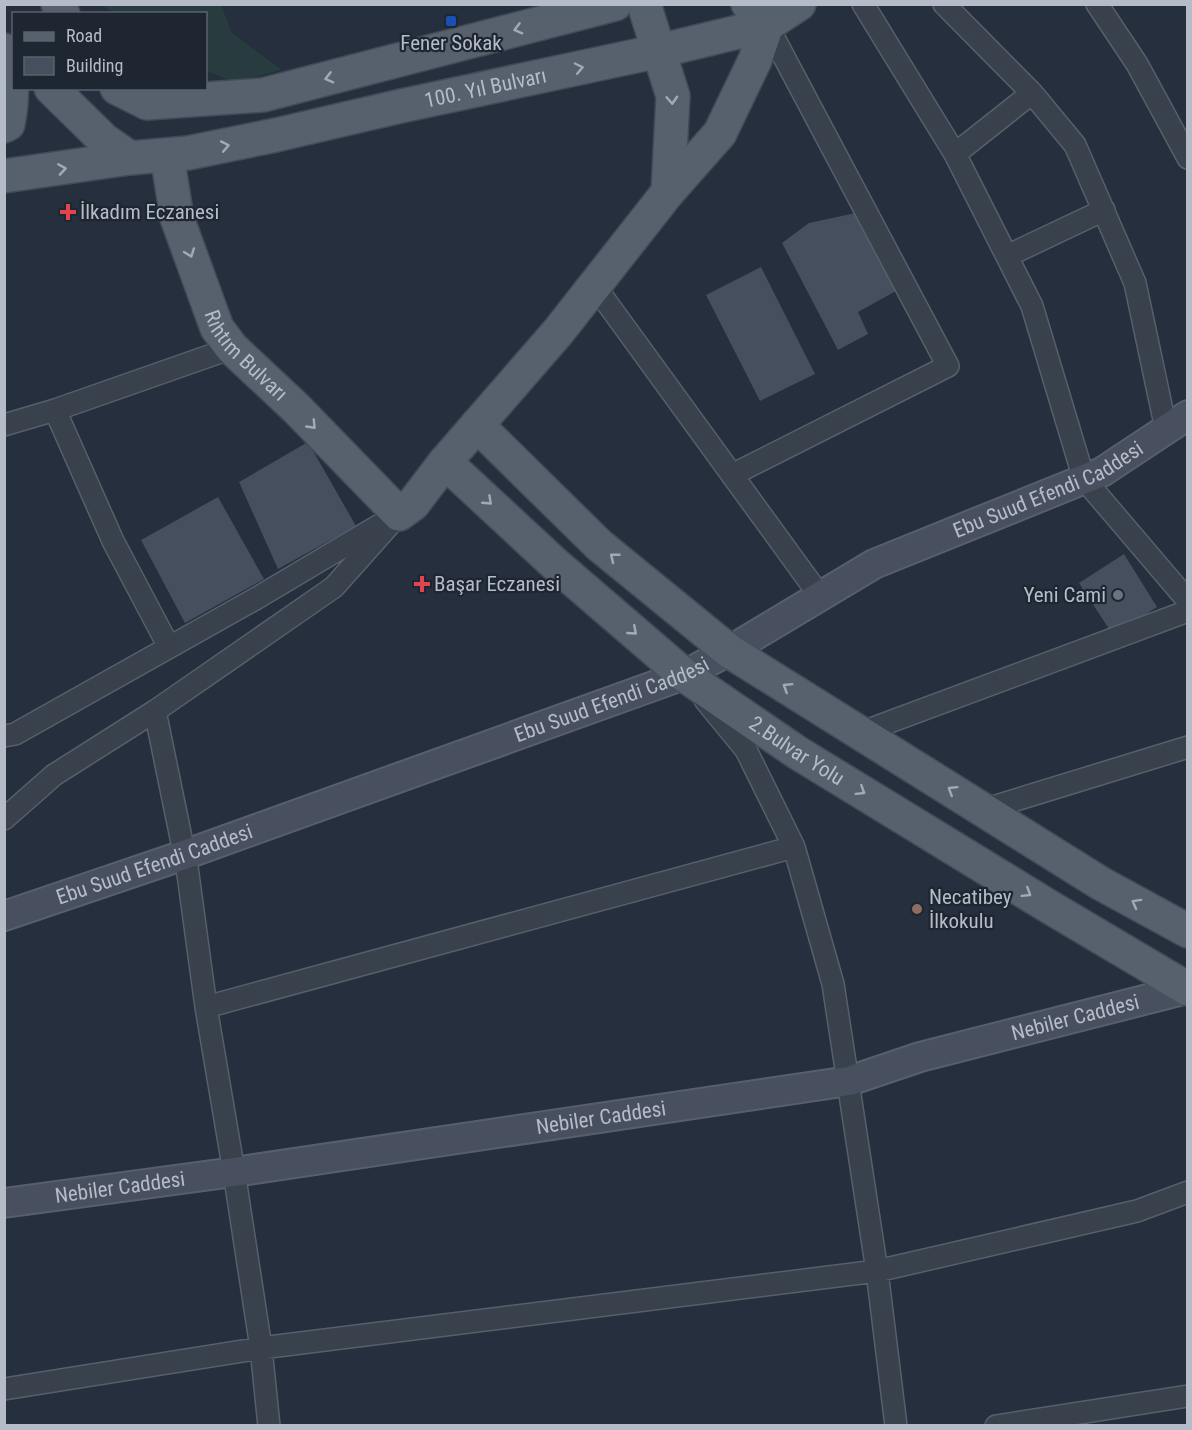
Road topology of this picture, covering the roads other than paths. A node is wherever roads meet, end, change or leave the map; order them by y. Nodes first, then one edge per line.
1 (615, 4) edge
2 (644, 4) edge
3 (800, 4) edge
4 (863, 4) edge
5 (944, 4) edge
6 (1096, 4) edge
7 (757, 15) edge
8 (4, 50) edge
9 (659, 51) junction
10 (12, 86) edge
11 (12, 90) edge
12 (53, 90) edge
13 (97, 90) edge
14 (121, 90) edge
15 (1032, 93) junction
16 (4, 126) edge
17 (104, 140) junction
18 (955, 154) junction
19 (167, 155) junction
20 (130, 158) junction
21 (1188, 158) edge
22 (4, 176) edge
23 (668, 192) junction
24 (1104, 210) junction
25 (1007, 256) junction
26 (594, 285) junction
27 (232, 348) junction
28 (55, 410) junction
29 (1177, 422) edge
30 (477, 425) junction
31 (4, 426) edge
32 (445, 462) junction
33 (732, 475) junction
34 (1083, 479) junction
35 (399, 514) junction
36 (820, 596) junction
37 (1188, 601) edge
38 (1188, 611) edge
39 (169, 647) junction
40 (729, 651) junction
41 (684, 675) junction
42 (155, 711) junction
43 (860, 733) junction
44 (4, 736) edge
45 (1188, 747) edge
46 (983, 810) junction
47 (4, 819) edge
48 (794, 847) junction
49 (184, 855) junction
50 (4, 916) edge
51 (1188, 931) edge
52 (1187, 989) edge
53 (206, 1007) junction
54 (849, 1081) junction
55 (234, 1172) junction
56 (1188, 1192) edge
57 (4, 1203) edge
58 (877, 1271) junction
59 (261, 1348) junction
60 (4, 1389) edge
61 (1188, 1396) edge
62 (269, 1425) edge
63 (896, 1425) edge
64 (996, 1425) edge

1 -> 14 main road
2 - 9 main road
3 - 7 main road, 100. Yıl Bulvarı
4 - 18 street
5 - 15 street
6 - 21 street
7 - 9 main road, 100. Yıl Bulvarı
7 - 23 main road
7 - 33 street
8 - 10 main road
19 -> 9 main road, 100. Yıl Bulvarı
9 -> 23 main road
11 - 16 main road
12 - 17 main road
13 - 17 main road
15 - 18 street
15 - 24 street
17 - 20 main road
18 - 25 street
19 - 20 main road, 100. Yıl Bulvarı
19 -> 27 main road, Rıhtım Bulvarı
22 -> 20 main road, 100. Yıl Bulvarı
23 - 26 main road
24 - 25 street
24 - 29 street
25 - 34 street
26 - 30 main road
26 - 33 street
27 - 28 street
27 -> 35 main road, Rıhtım Bulvarı
28 - 31 street
28 - 39 street
29 - 34 main road, Ebu Suud Efendi Caddesi
30 - 32 main road
40 -> 30 main road
32 - 35 main road
32 -> 41 main road, 2.Bulvar Yolu
33 - 36 street
34 - 36 main road, Ebu Suud Efendi Caddesi
34 - 37 street
35 - 39 street
35 - 42 street
36 - 40 main road, Ebu Suud Efendi Caddesi
38 - 43 street
39 - 44 street
40 - 41 main road, Ebu Suud Efendi Caddesi
43 -> 40 main road
41 - 48 street
41 - 49 main road, Ebu Suud Efendi Caddesi
41 -> 52 main road, 2.Bulvar Yolu
42 - 47 street
42 - 49 street
46 -> 43 main road
45 - 46 street
51 -> 46 main road
48 - 53 street
48 - 54 street
49 - 50 main road, Ebu Suud Efendi Caddesi
49 - 53 street
52 - 54 main road, Nebiler Caddesi
53 - 55 street
54 - 55 main road, Nebiler Caddesi
54 - 58 street
55 - 57 main road, Nebiler Caddesi
55 - 59 street
56 - 58 street
58 - 59 street
58 - 63 street
59 - 60 street
59 - 62 street
61 - 64 street

